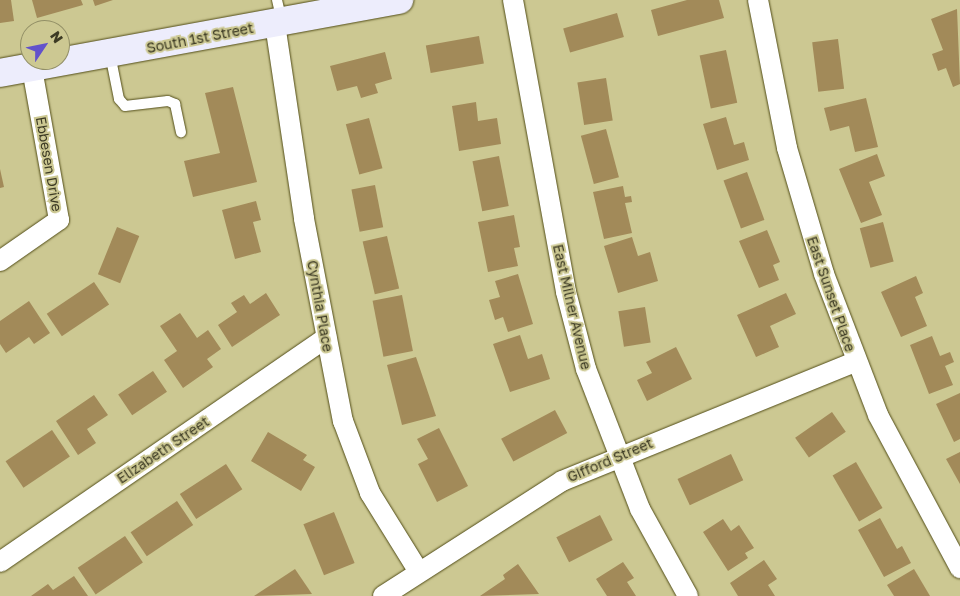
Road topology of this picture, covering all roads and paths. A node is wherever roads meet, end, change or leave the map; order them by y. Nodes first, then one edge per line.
1 (513, 0) edge
2 (758, 0) edge
3 (387, 1) edge
4 (278, 15) edge
5 (110, 54) junction
6 (70, 61) edge
7 (20, 70) edge
8 (32, 70) edge
9 (0, 73) edge
10 (181, 132) dead end
11 (0, 261) edge
12 (326, 338) junction
13 (855, 362) junction
14 (618, 455) junction
15 (0, 562) edge
16 (960, 568) edge
17 (419, 572) junction
18 (383, 596) edge
19 (688, 596) edge

1 - 14 street, East Milner Avenue
2 - 13 street, East Sunset Place
3 - 4 street, South 1st Street
4 - 5 street, South 1st Street
4 - 12 street, Cynthia Place
5 - 6 street, South 1st Street
5 - 10 lane
7 - 9 street, South 1st Street
8 - 11 street, Ebbesen Drive
12 - 15 street, Elizabeth Street
12 - 17 street, Cynthia Place
13 - 14 street, Gifford Street
13 - 16 street, East Sunset Place
14 - 17 street, Gifford Street
14 - 19 street, East Milner Avenue
17 - 18 street, Gifford Street

